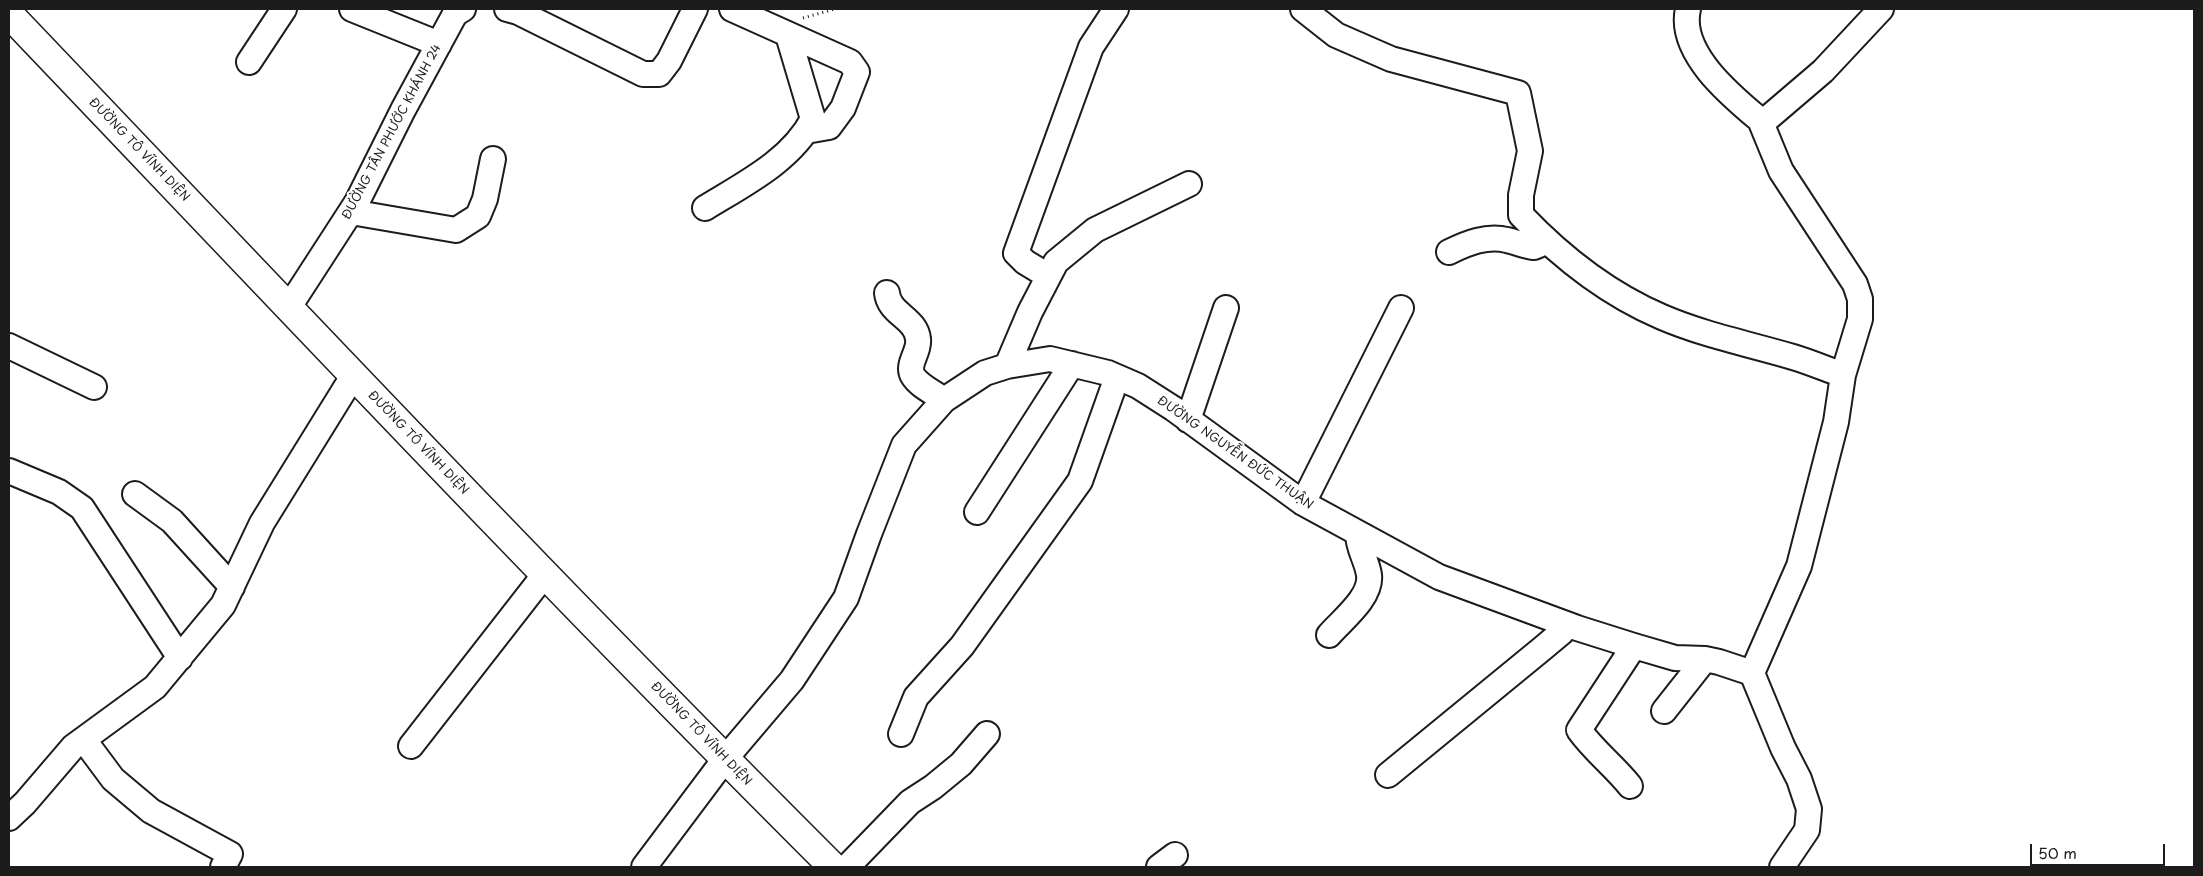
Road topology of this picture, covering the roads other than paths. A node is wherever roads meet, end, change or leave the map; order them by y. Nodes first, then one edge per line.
1 (284, 9) edge
2 (352, 9) edge
3 (463, 9) edge
4 (507, 9) edge
5 (695, 9) edge
6 (732, 9) edge
7 (1116, 9) edge
8 (1304, 9) edge
9 (1688, 9) edge
10 (1881, 9) edge
11 (9, 14) edge
12 (788, 35) junction
13 (439, 44) junction
14 (249, 62) dead end
15 (1760, 120) junction
16 (806, 131) junction
17 (494, 159) dead end
18 (1189, 184) dead end
19 (705, 208) dead end
20 (351, 212) junction
21 (1546, 242) junction
22 (1449, 252) dead end
23 (1048, 276) junction
24 (887, 293) dead end
25 (289, 307) junction
26 (1226, 308) dead end
27 (1401, 308) dead end
28 (9, 346) edge
29 (1072, 364) junction
30 (1007, 366) junction
31 (1843, 375) junction
32 (353, 376) junction
33 (1117, 377) junction
34 (94, 387) dead end
35 (944, 400) junction
36 (1188, 420) junction
37 (9, 470) edge
38 (135, 494) dead end
39 (1303, 503) junction
40 (977, 512) dead end
41 (1358, 534) junction
42 (545, 574) junction
43 (232, 587) junction
44 (1566, 624) junction
45 (1329, 635) dead end
46 (1634, 646) junction
47 (180, 658) junction
48 (1705, 659) junction
49 (1752, 673) junction
50 (1664, 711) dead end
51 (901, 734) dead end
52 (987, 734) dead end
53 (84, 740) junction
54 (411, 746) dead end
55 (724, 759) junction
56 (1388, 775) dead end
57 (1630, 786) dead end
58 (9, 818) edge
59 (223, 867) edge
60 (644, 867) edge
61 (833, 867) edge
62 (847, 867) edge
63 (1782, 867) edge

1 - 14 street
2 - 13 street
3 - 13 street, ĐƯỜNG TÂN PHƯỚC KHÁNH 24
4 - 5 street
6 - 12 street
7 - 23 street
8 - 21 street
9 - 15 street
10 - 15 street
11 - 25 main road, ĐƯỜNG TÔ VĨNH DIỆN
12 - 16 street
12 - 16 street
13 - 20 street, ĐƯỜNG TÂN PHƯỚC KHÁNH 24
15 - 31 street
16 - 19 street
17 - 20 street
18 - 23 street
20 - 25 street, ĐƯỜNG TÂN PHƯỚC KHÁNH 24
21 - 22 street
21 - 31 street
23 - 30 street
24 - 35 street
25 - 32 main road, ĐƯỜNG TÔ VĨNH DIỆN
26 - 36 street
27 - 39 street
28 - 34 street
29 - 30 street, ĐƯỜNG NGUYỄN ĐỨC THUẬN
29 - 33 street, ĐƯỜNG NGUYỄN ĐỨC THUẬN
29 - 40 street
30 - 35 street, ĐƯỜNG NGUYỄN ĐỨC THUẬN
31 - 49 street
32 - 42 main road, ĐƯỜNG TÔ VĨNH DIỆN
32 - 43 street
33 - 36 street, ĐƯỜNG NGUYỄN ĐỨC THUẬN
33 - 51 street
35 - 55 street, ĐƯỜNG NGUYỄN ĐỨC THUẬN
36 - 39 street, ĐƯỜNG NGUYỄN ĐỨC THUẬN
37 - 47 street
38 - 43 street
39 - 41 street, ĐƯỜNG NGUYỄN ĐỨC THUẬN
41 - 44 street, ĐƯỜNG NGUYỄN ĐỨC THUẬN
41 - 45 street
42 - 54 street
42 - 55 main road, ĐƯỜNG TÔ VĨNH DIỆN
43 - 47 street
44 - 46 street, ĐƯỜNG NGUYỄN ĐỨC THUẬN
44 - 56 street
46 - 48 street, ĐƯỜNG NGUYỄN ĐỨC THUẬN
46 - 57 street
47 - 53 street
48 - 49 street, ĐƯỜNG NGUYỄN ĐỨC THUẬN
48 - 50 street
49 - 63 street
52 - 62 street
53 - 58 street
53 - 59 street
55 - 60 street, ĐƯỜNG NGUYỄN ĐỨC THUẬN
55 - 61 main road, ĐƯỜNG TÔ VĨNH DIỆN

